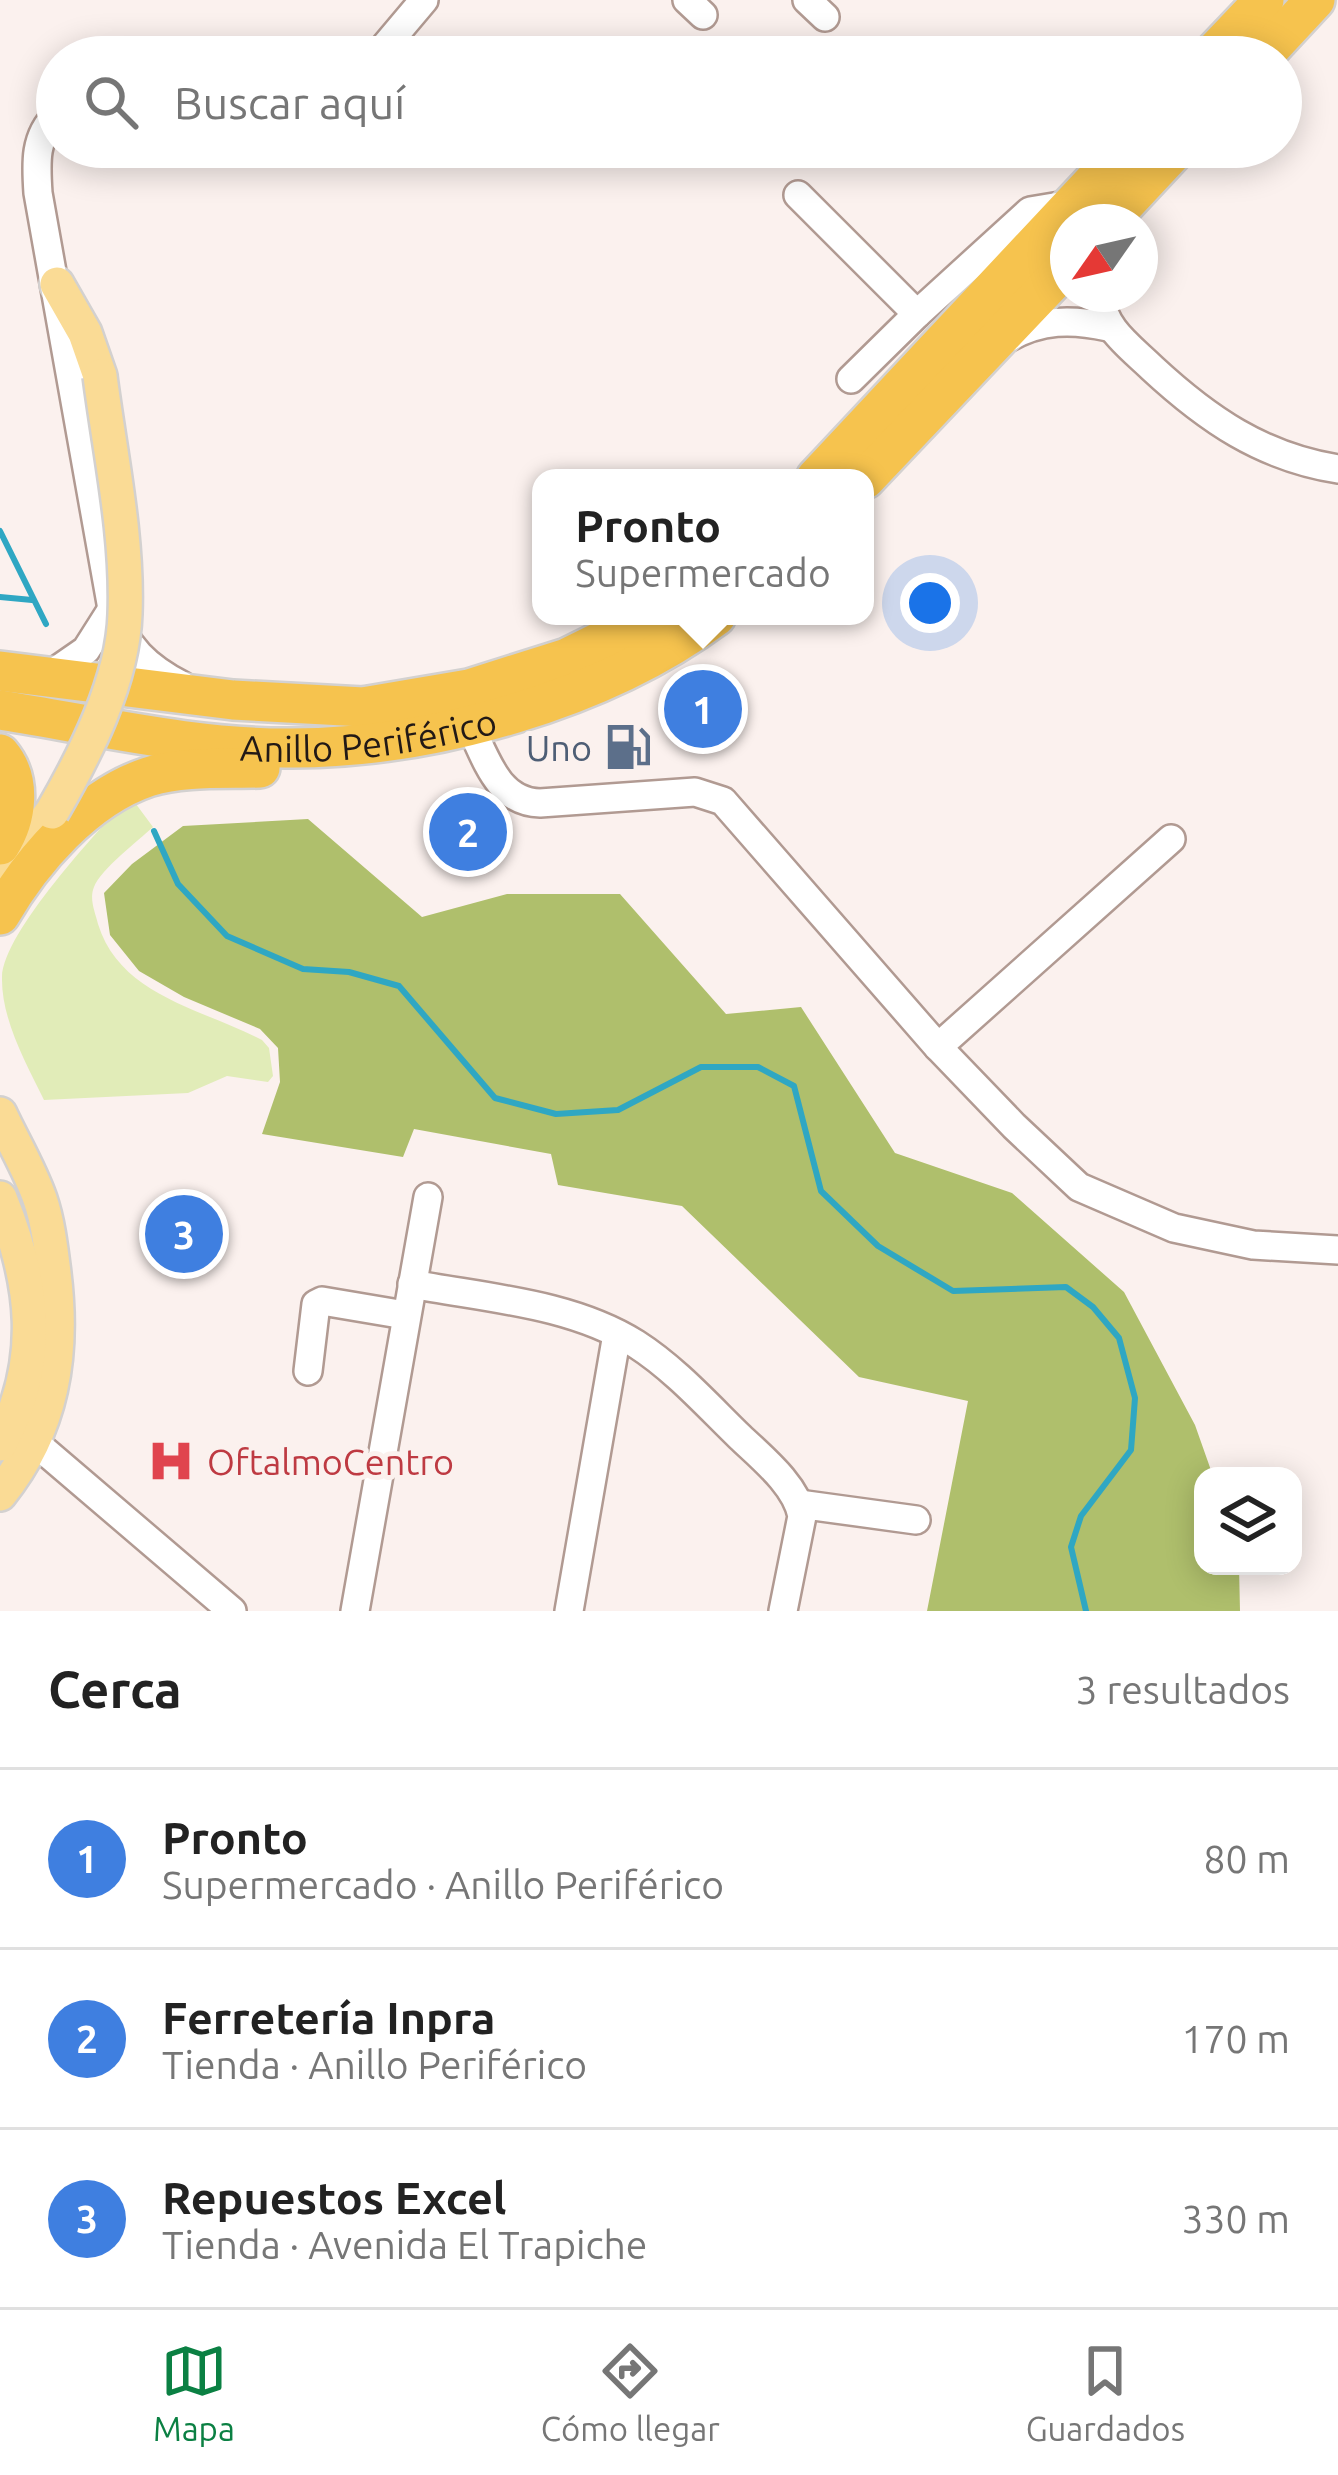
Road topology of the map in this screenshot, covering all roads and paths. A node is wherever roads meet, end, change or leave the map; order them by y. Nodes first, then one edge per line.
1 (424, 0) edge
2 (1264, 0) edge
3 (1315, 0) edge
4 (394, 36) edge
5 (1230, 36) edge
6 (1282, 36) edge
7 (37, 168) edge
8 (1106, 168) edge
9 (1158, 168) edge
10 (798, 195) dead end
11 (1072, 204) edge
12 (1125, 204) edge
13 (1050, 208) edge
14 (1050, 227) edge
15 (56, 284) junction
16 (1050, 284) edge
17 (1104, 312) edge
18 (917, 314) junction
19 (1108, 327) junction
20 (977, 363) junction
21 (851, 380) dead end
22 (823, 469) edge
23 (874, 470) edge
24 (1338, 470) edge
25 (112, 609) junction
26 (634, 625) edge
27 (704, 625) edge
28 (0, 671) edge
29 (46, 677) junction
30 (202, 696) junction
31 (0, 710) edge
32 (453, 727) junction
33 (0, 754) edge
34 (1171, 839) dead end
35 (0, 845) edge
36 (0, 879) edge
37 (0, 915) edge
38 (938, 1047) junction
39 (0, 1114) edge
40 (428, 1197) dead end
41 (0, 1198) edge
42 (1338, 1250) edge
43 (412, 1284) junction
44 (405, 1315) junction
45 (617, 1334) junction
46 (308, 1371) dead end
47 (15, 1436) edge
48 (0, 1494) edge
49 (800, 1504) junction
50 (916, 1520) dead end
51 (232, 1611) edge
52 (355, 1611) edge
53 (569, 1611) edge
54 (783, 1611) edge

1 - 4 street
2 - 5 highway
3 - 6 highway
7 - 15 street
8 - 11 highway
9 - 12 highway
10 - 18 street
13 - 18 street
14 - 22 highway
15 - 25 street
15 - 36 main road, bridge
16 - 20 highway
17 - 19 street
18 - 21 street
19 - 20 street
19 - 24 street
20 - 23 highway
25 - 29 street
25 - 30 street
26 - 30 highway, Anillo Periférico
27 - 32 highway, Anillo Periférico
28 - 29 highway, Anillo Periférico
29 - 30 highway, Anillo Periférico
31 - 32 highway, Anillo Periférico
32 - 37 highway
32 - 38 street
33 - 35 highway
34 - 38 street
38 - 42 street
39 - 47 main road
40 - 43 street
41 - 47 main road
43 - 44 street
43 - 45 street
44 - 46 street
44 - 52 street
45 - 49 street
45 - 53 street
47 - 48 main road
47 - 51 street
49 - 50 street
49 - 54 street

